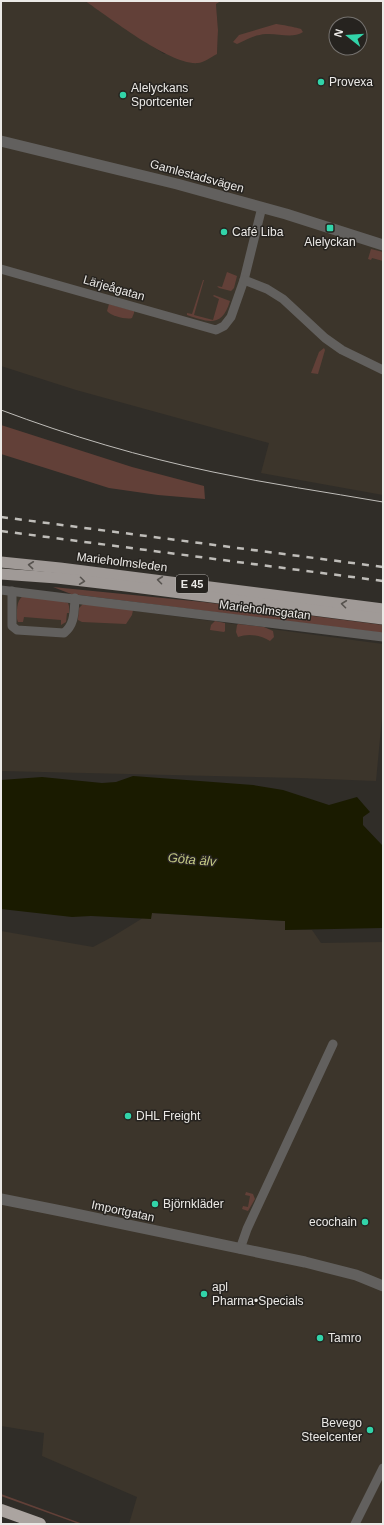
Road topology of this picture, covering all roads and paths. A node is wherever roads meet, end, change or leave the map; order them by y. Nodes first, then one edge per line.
1 (1, 141) edge
2 (262, 207) junction
3 (383, 245) edge
4 (1, 268) edge
5 (244, 280) junction
6 (383, 370) edge
7 (1, 562) edge
8 (1, 574) edge
9 (1, 590) edge
10 (12, 591) junction
11 (75, 598) junction
12 (383, 609) edge
13 (383, 619) edge
14 (383, 637) edge
15 (332, 1044) dead end
16 (1, 1199) edge
17 (240, 1249) junction
18 (383, 1286) edge
19 (383, 1468) edge
20 (1, 1510) edge
21 (40, 1524) edge
22 (355, 1524) edge

1 - 2 street, Gamlestadsvägen
2 - 3 street, Gamlestadsvägen
2 - 5 street
4 - 5 street, Lärjeågatan
5 - 6 street
12 -> 7 highway, Marieholmsleden / E 45
8 -> 13 highway, Marieholmsleden / E 45
9 - 10 street, Marieholmsgatan
10 - 11 street, Marieholmsgatan
10 - 11 street
11 - 14 street, Marieholmsgatan
15 - 17 street
16 - 17 street, Importgatan
17 - 18 street, Importgatan
19 - 22 street
20 - 21 highway

